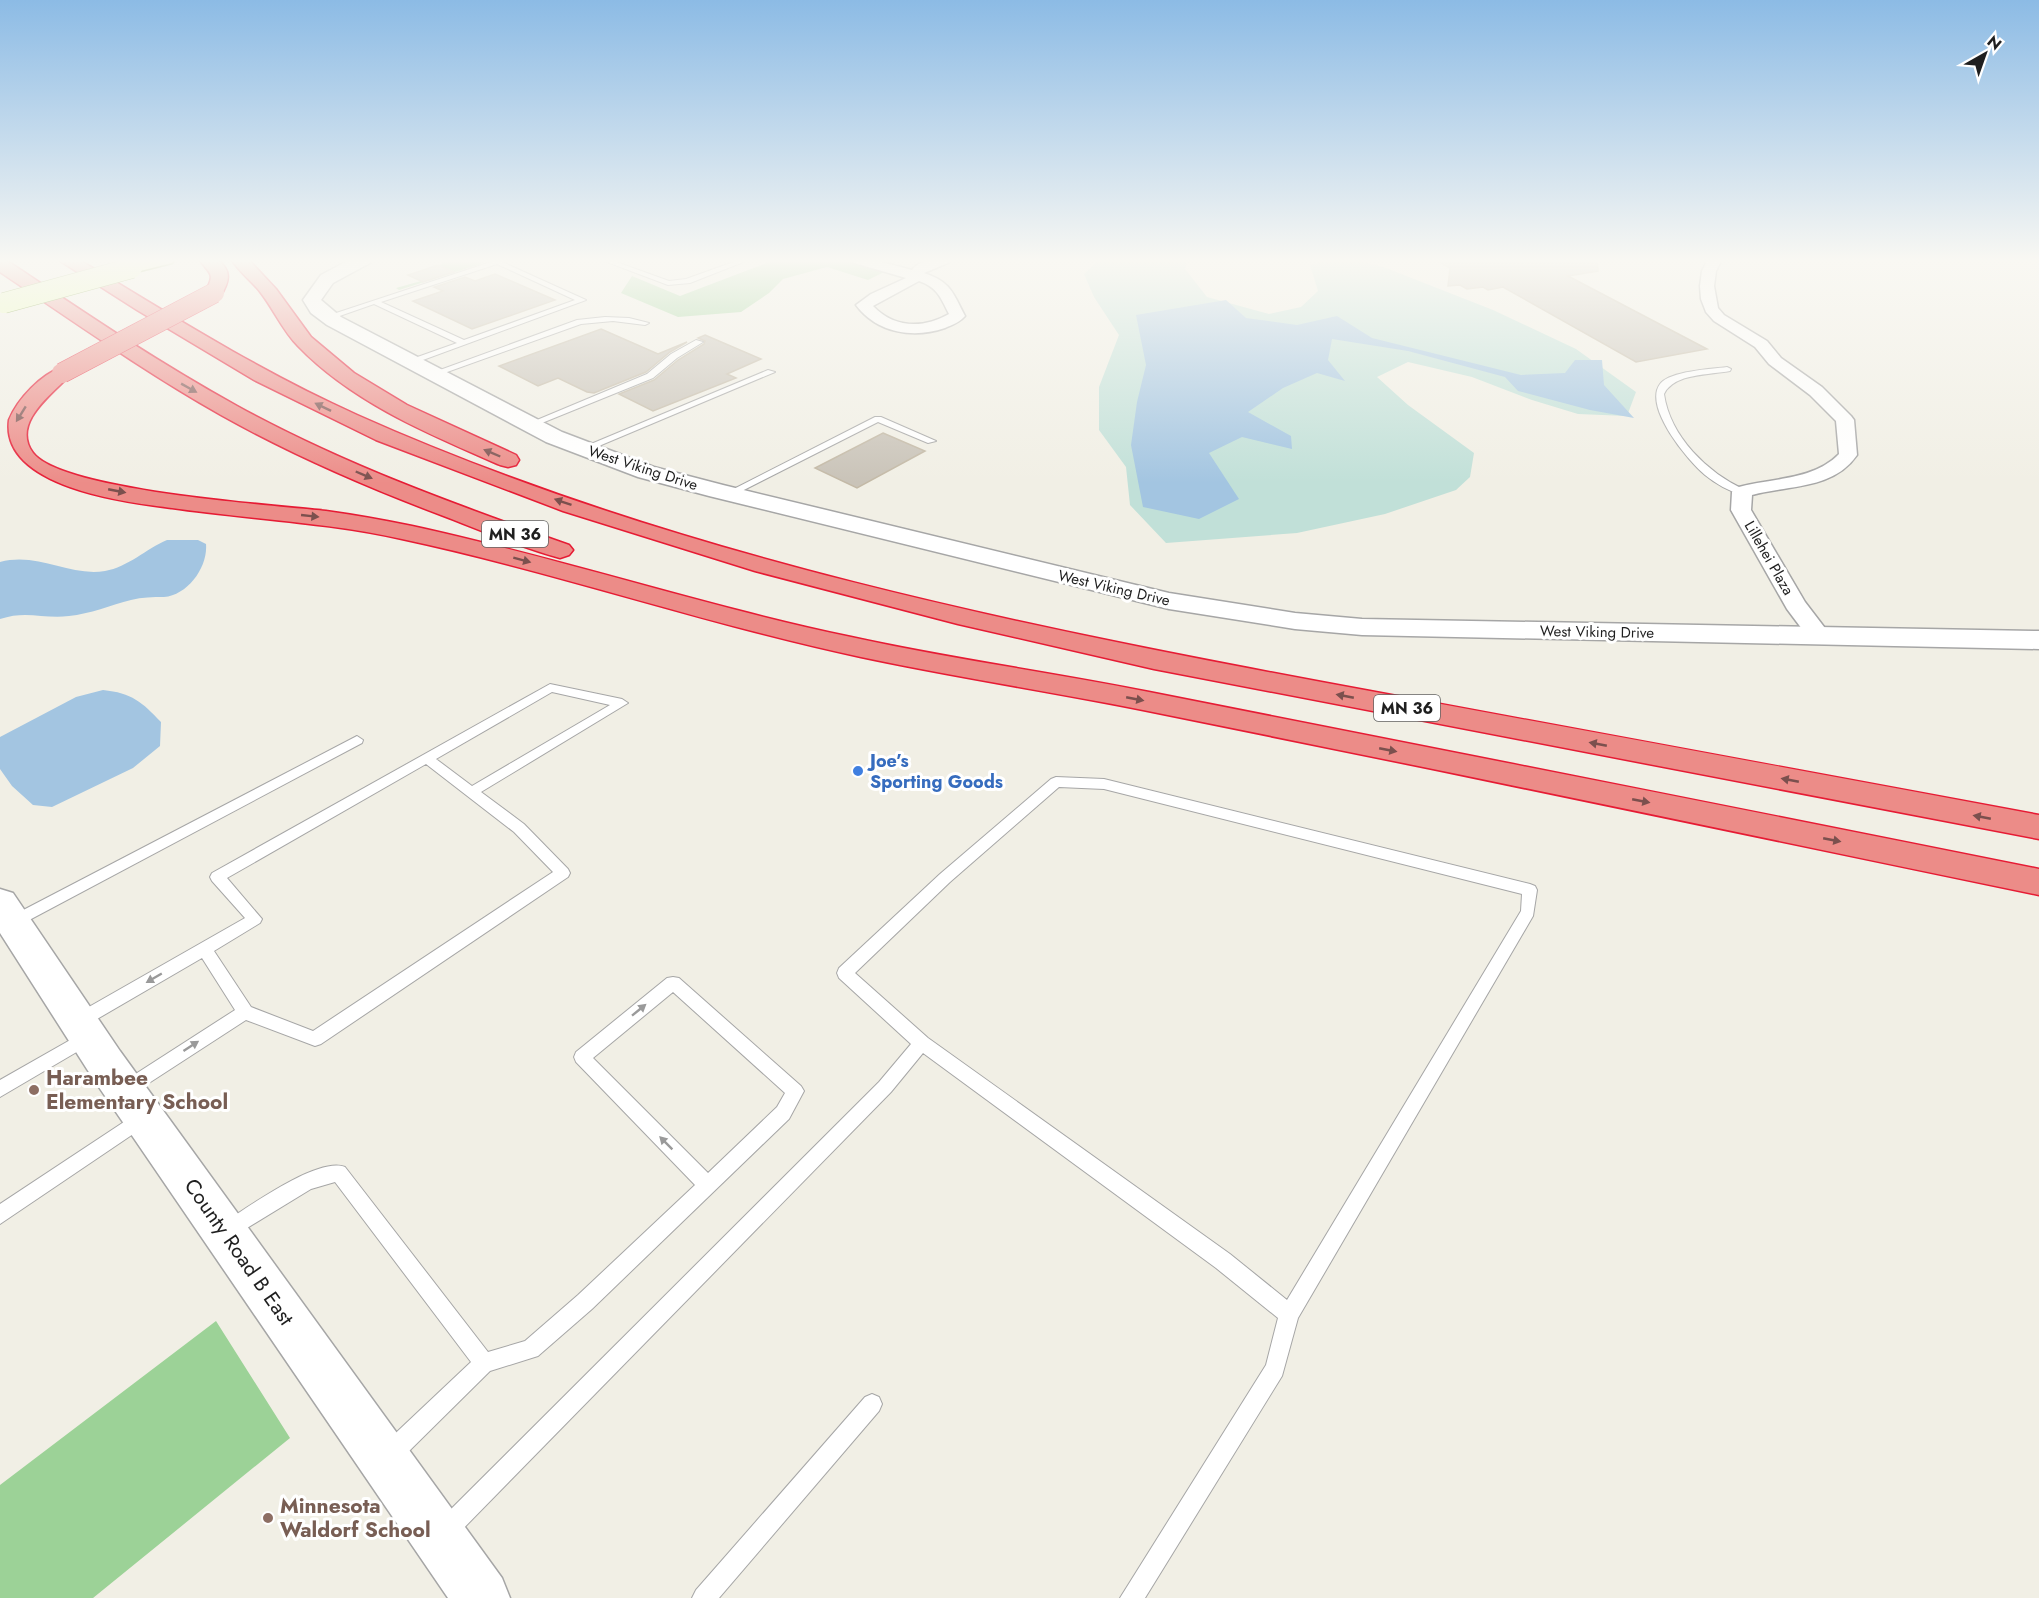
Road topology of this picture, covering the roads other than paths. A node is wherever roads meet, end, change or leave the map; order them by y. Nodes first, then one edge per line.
1 (105, 334) edge
2 (139, 334) edge
3 (189, 334) edge
4 (298, 334) edge
5 (359, 334) edge
6 (441, 334) edge
7 (491, 334) edge
8 (540, 334) edge
9 (1744, 334) edge
10 (699, 342) dead end
11 (463, 344) junction
12 (423, 368) junction
13 (1727, 369) dead end
14 (771, 372) dead end
15 (529, 424) junction
16 (931, 441) dead end
17 (584, 449) junction
18 (1743, 492) junction
19 (729, 494) junction
20 (780, 569) junction
21 (1819, 636) junction
22 (2039, 640) edge
23 (1078, 688) junction
24 (357, 740) dead end
25 (426, 758) junction
26 (471, 792) junction
27 (2039, 827) edge
28 (2039, 882) edge
29 (6, 913) edge
30 (205, 949) junction
31 (244, 1012) junction
32 (83, 1029) junction
33 (922, 1043) junction
34 (0, 1089) edge
35 (134, 1103) junction
36 (707, 1185) junction
37 (0, 1215) edge
38 (225, 1233) junction
39 (1289, 1314) junction
40 (484, 1363) junction
41 (872, 1404) dead end
42 (385, 1459) junction
43 (439, 1537) junction
44 (482, 1598) edge
45 (704, 1598) edge
46 (1132, 1598) edge

1 -> 23 highway, MN 36
2 -> 23 highway, bridge
20 -> 3 highway, MN 36
20 -> 4 highway
5 - 12 street, West Viking Drive
6 - 11 lane
7 - 11 lane
8 - 12 lane
9 - 18 street
10 - 15 lane
11 - 12 lane
12 - 15 street, West Viking Drive
13 - 18 lane
14 - 17 lane
15 - 17 street, West Viking Drive
16 - 19 lane
17 - 19 street, West Viking Drive
18 - 21 street, Lillehei Plaza
19 - 21 street, West Viking Drive
27 -> 20 highway, MN 36
21 - 22 street, West Viking Drive
23 -> 28 highway, MN 36
24 - 29 lane
25 - 26 lane
25 - 26 lane
25 - 30 lane
26 - 31 lane
29 - 32 street, County Road B East
30 - 31 lane
30 -> 32 lane
35 -> 31 lane
32 - 34 lane
32 - 35 street, County Road B East
33 - 39 lane
33 - 39 lane
33 - 43 lane
35 - 37 lane
35 - 38 street, County Road B East
36 -> 36 lane
36 - 40 lane
38 - 40 lane
38 - 42 street, County Road B East
39 - 46 lane
40 - 42 lane
41 - 45 lane
42 - 43 street, County Road B East
43 - 44 street, County Road B East

